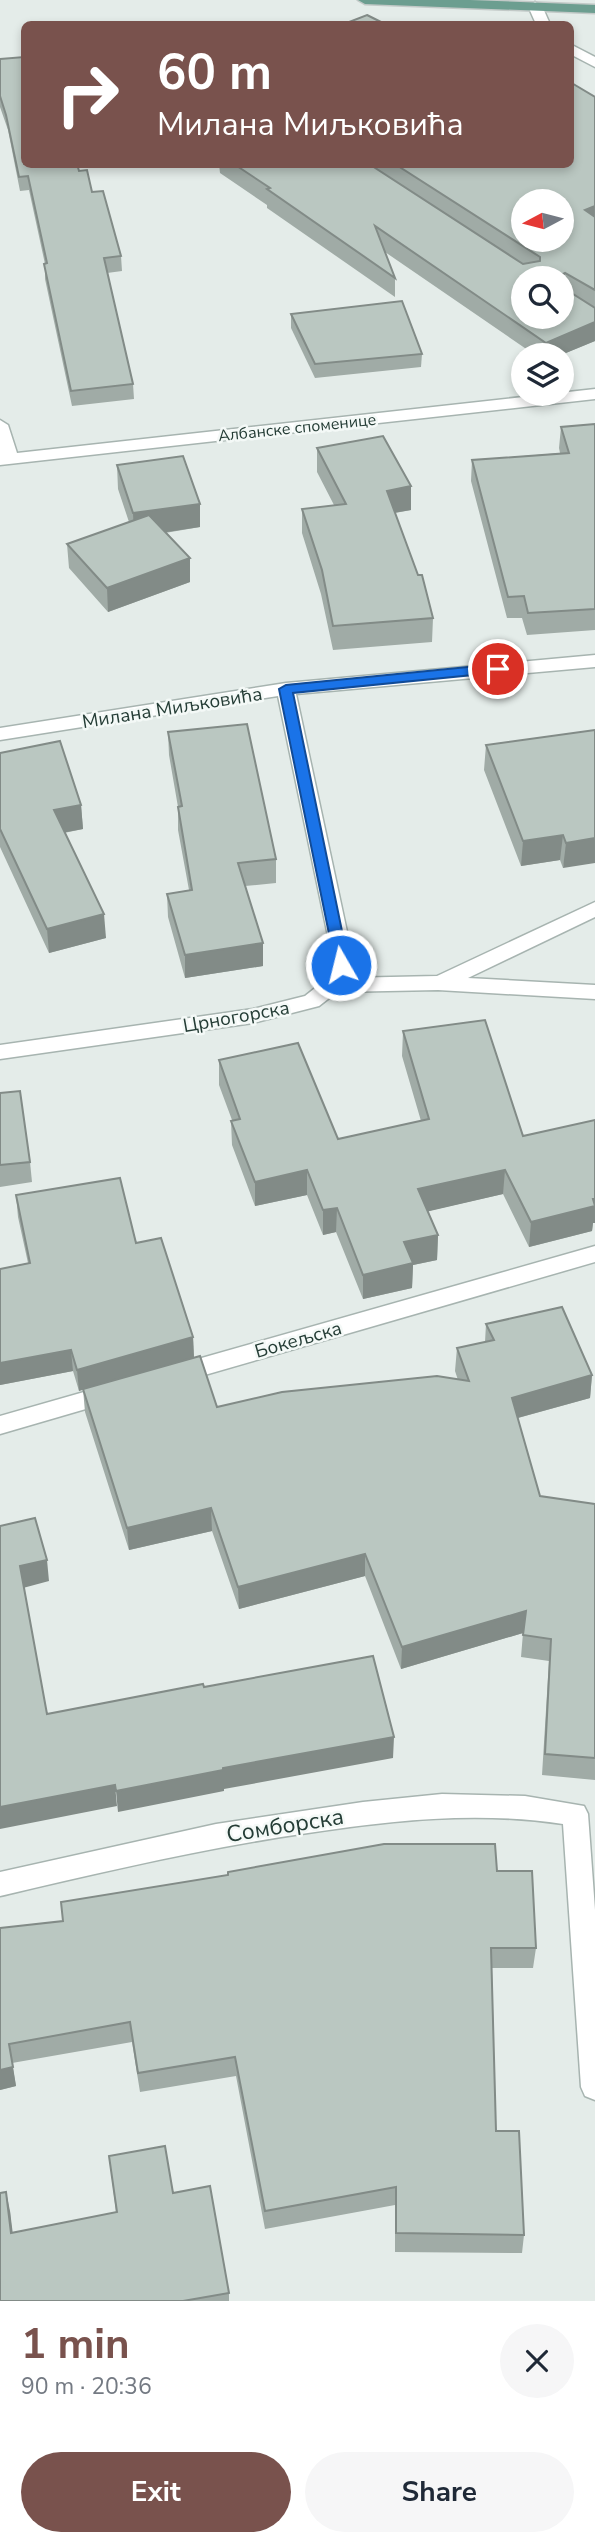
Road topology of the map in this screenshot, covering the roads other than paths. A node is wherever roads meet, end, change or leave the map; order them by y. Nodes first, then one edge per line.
1 (365, 0) edge
2 (535, 6) junction
3 (595, 9) edge
4 (542, 21) edge
5 (574, 50) edge
6 (595, 63) edge
7 (595, 394) edge
8 (0, 425) edge
9 (5, 460) edge
10 (595, 661) edge
11 (286, 689) junction
12 (0, 734) edge
13 (595, 909) edge
14 (438, 983) junction
15 (332, 985) junction
16 (595, 992) edge
17 (0, 1052) edge
18 (595, 1254) edge
19 (159, 1380) edge
20 (132, 1387) edge
21 (0, 1425) edge
22 (0, 1884) edge
23 (595, 2087) edge

1 - 2 main road
2 - 3 main road
2 - 4 street
5 - 6 street
7 - 9 street, Албанске споменице
8 - 9 street
10 - 11 street, Милана Миљковића
11 - 12 street, Милана Миљковића
11 - 15 street
13 - 14 street
14 - 15 street
14 - 16 street
15 - 17 street, Црногорска
18 - 19 street, Бокељска
20 - 21 street
22 - 23 street, Сомборска

